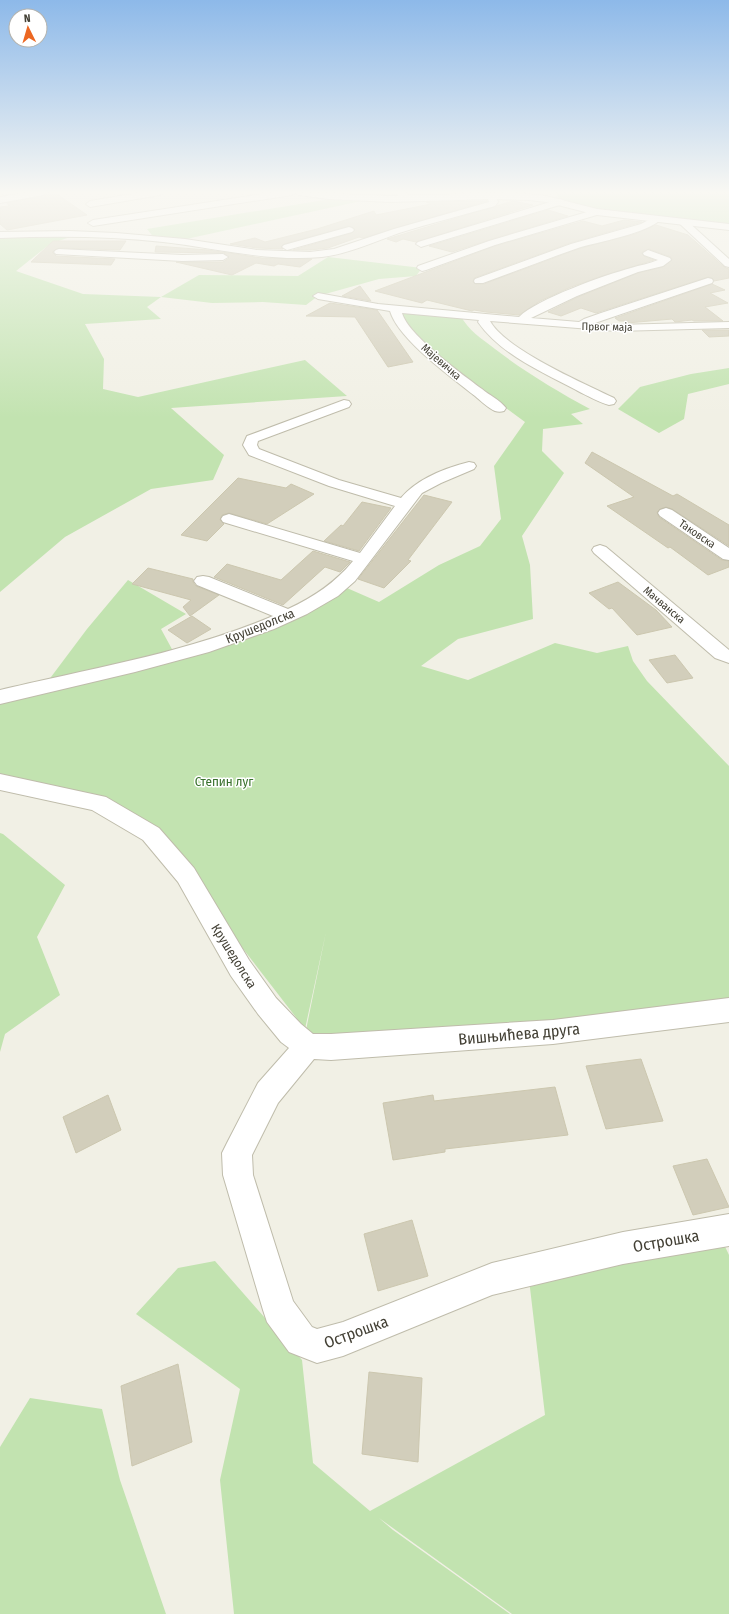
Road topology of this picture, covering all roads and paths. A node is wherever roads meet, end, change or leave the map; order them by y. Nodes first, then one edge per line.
1 (516, 267) edge
2 (644, 267) edge
3 (479, 281) dead end
4 (708, 281) dead end
5 (318, 296) dead end
6 (394, 309) junction
7 (485, 318) junction
8 (520, 321) junction
9 (729, 324) edge
10 (582, 327) junction
11 (608, 401) dead end
12 (344, 404) dead end
13 (499, 408) dead end
14 (469, 466) dead end
15 (405, 504) junction
16 (666, 513) dead end
17 (229, 519) dead end
18 (600, 550) dead end
19 (729, 555) edge
20 (364, 559) junction
21 (203, 581) dead end
22 (289, 616) junction
23 (729, 657) edge
24 (0, 697) edge
25 (0, 782) edge
26 (729, 1010) edge
27 (308, 1046) junction
28 (729, 1230) edge

1 - 3 street
2 - 8 street
4 - 10 street
5 - 6 street, Првог маја
6 - 7 street, Првог маја
6 - 13 street, Мајевичка
7 - 8 street, Првог маја
7 - 11 street
8 - 10 street, Првог маја
9 - 10 street, Првог маја
12 - 15 street
14 - 15 street, Крушедолска
15 - 20 street, Крушедолска
16 - 19 street, Таковска
17 - 20 street
18 - 23 street, Мачванска
20 - 22 street, Крушедолска
21 - 22 street
22 - 24 street, Крушедолска
25 - 27 street, Крушедолска
26 - 27 street, Вишњићева друга
27 - 28 street, Острошка

